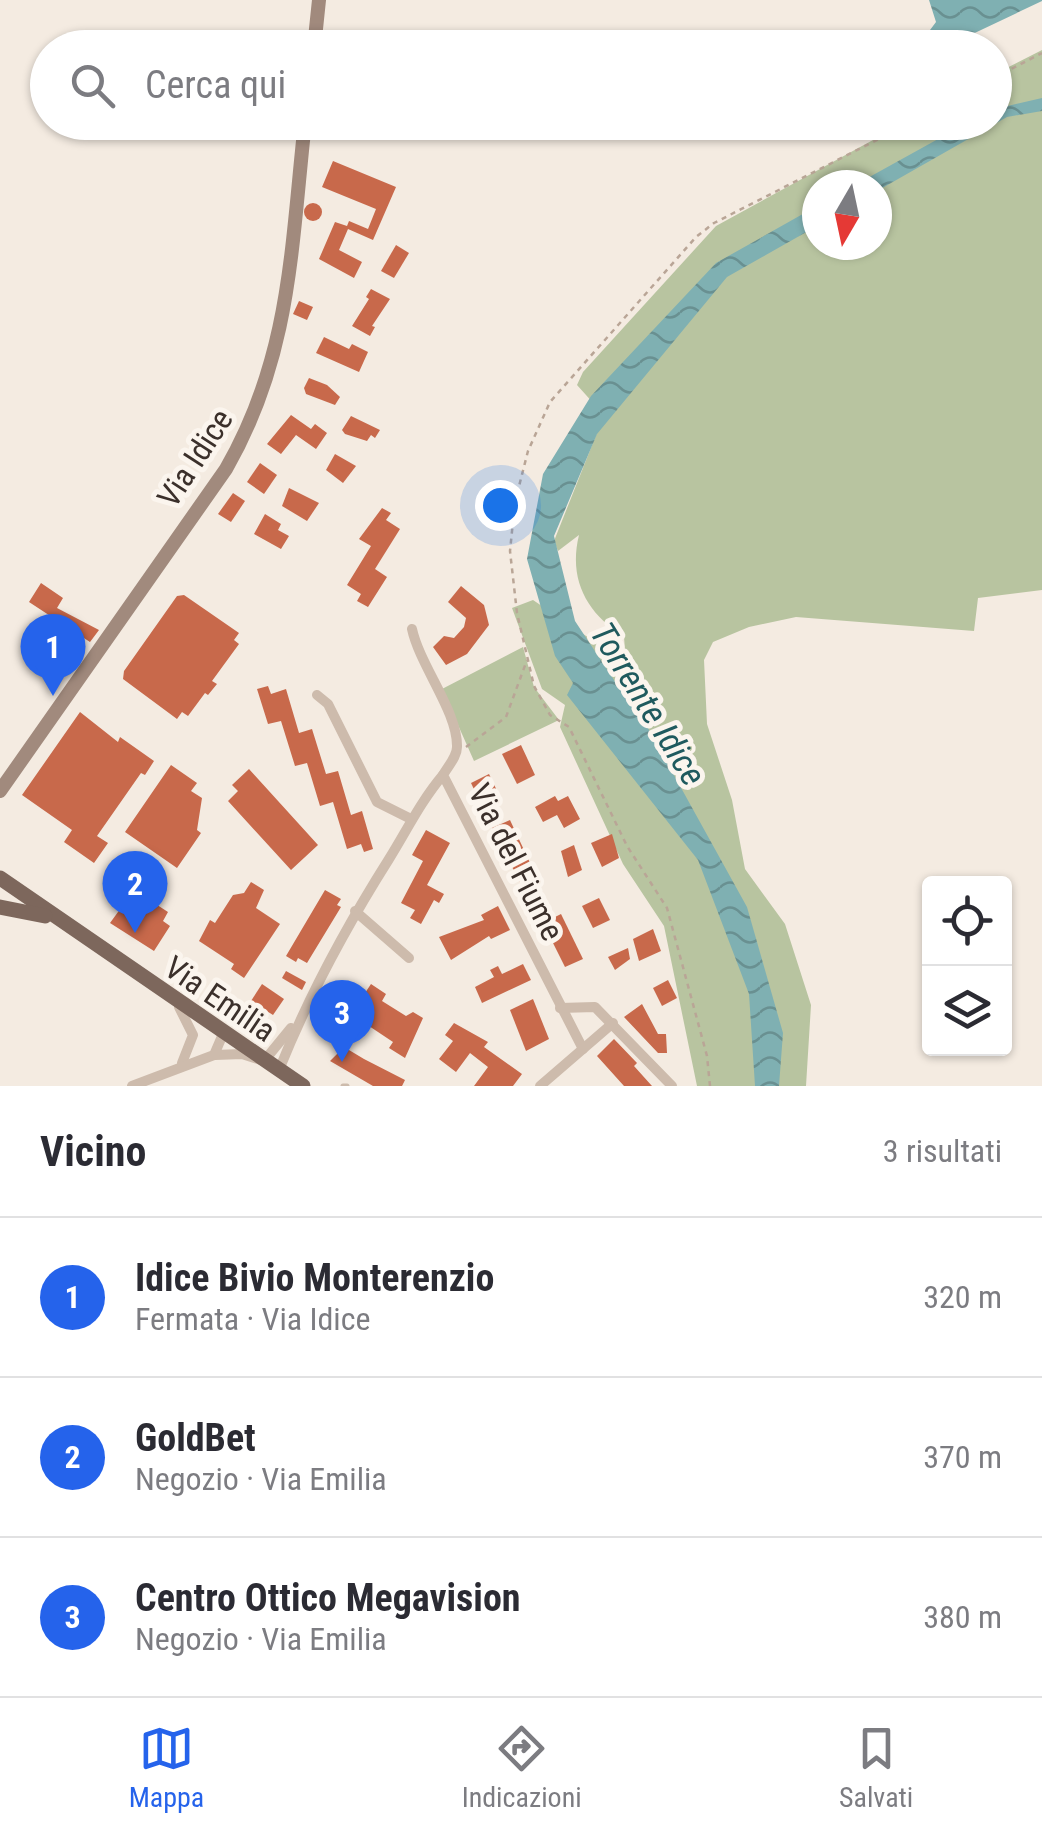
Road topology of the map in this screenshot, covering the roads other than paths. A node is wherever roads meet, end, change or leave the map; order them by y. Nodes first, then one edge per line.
1 (319, 0) edge
2 (316, 30) edge
3 (303, 140) edge
4 (412, 629) dead end
5 (317, 695) dead end
6 (443, 775) junction
7 (5, 778) edge
8 (0, 791) edge
9 (412, 819) junction
10 (0, 878) edge
11 (0, 908) edge
12 (355, 911) junction
13 (58, 921) junction
14 (409, 958) dead end
15 (174, 1002) junction
16 (560, 1008) junction
17 (299, 1019) junction
18 (613, 1024) junction
19 (222, 1034) junction
20 (583, 1049) junction
21 (214, 1055) junction
22 (264, 1061) junction
23 (181, 1064) junction
24 (279, 1070) junction
25 (132, 1086) edge
26 (303, 1086) edge
27 (540, 1086) edge
28 (672, 1086) edge

1 - 2 main road
3 - 7 main road, Via Idice
4 - 6 street, Via del Fiume
5 - 9 street
6 - 9 street
6 - 16 street, Via del Fiume
7 - 8 main road, Via Idice
9 - 12 street
10 - 13 main road, Via Emilia
11 - 13 main road, Via Emilia
12 - 14 street
12 - 17 street
13 - 15 main road, Via Emilia
15 - 19 main road, Via Emilia
15 - 23 street
16 - 18 street
16 - 20 street, Via del Fiume
17 - 22 street
17 - 24 street
18 - 20 street
18 - 28 street
19 - 21 street
19 - 22 main road, Via Emilia
20 - 27 street
21 - 22 street
21 - 23 street
22 - 24 main road, Via Emilia
23 - 25 street
24 - 26 main road, Via Emilia

